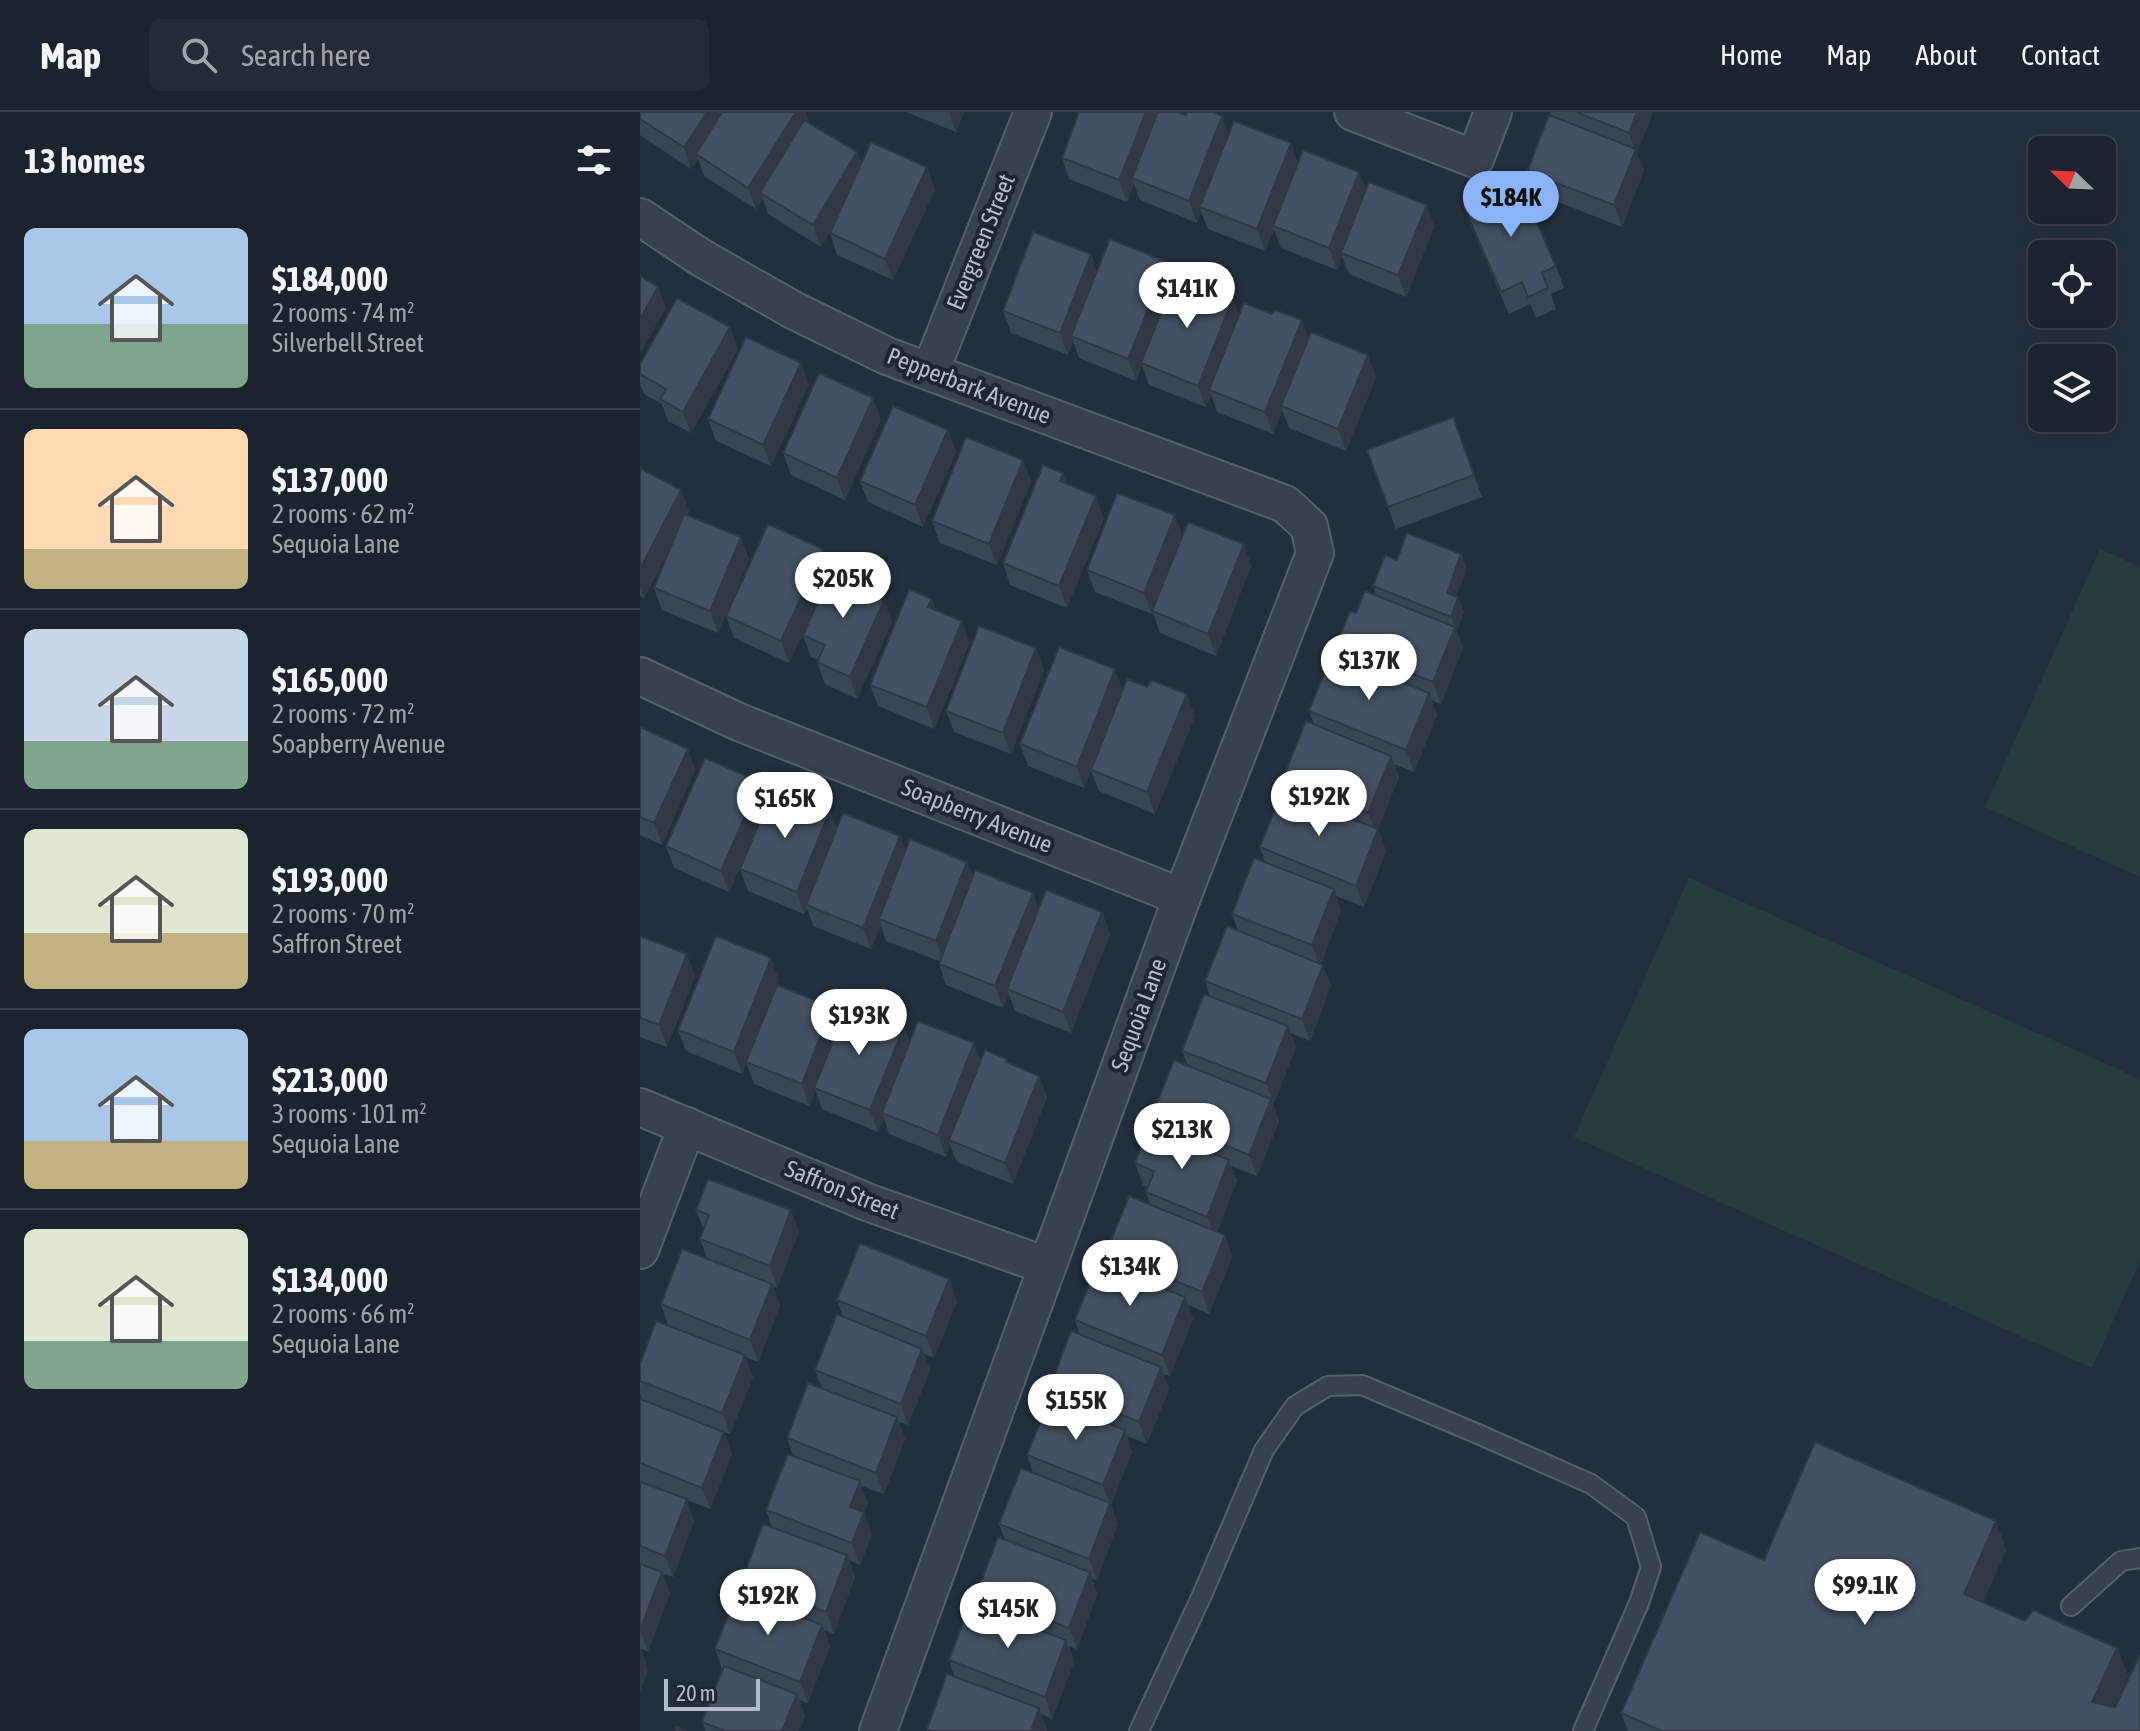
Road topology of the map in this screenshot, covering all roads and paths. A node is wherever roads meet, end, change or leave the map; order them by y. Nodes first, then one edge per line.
1 (1033, 112) edge
2 (1353, 112) edge
3 (1493, 112) edge
4 (640, 217) edge
5 (930, 372) junction
6 (1309, 526) joint
7 (640, 676) edge
8 (1182, 897) junction
9 (640, 1107) edge
10 (687, 1126) junction
11 (640, 1250) edge
12 (1047, 1266) junction
13 (2140, 1558) edge
14 (2071, 1606) dead end
15 (878, 1731) edge
16 (1139, 1731) edge
17 (1583, 1731) edge

1 - 5 street, Evergreen Street
2 - 3 street
4 - 5 street, Pepperbark Avenue
5 - 6 street, Pepperbark Avenue
6 - 8 street, Sequoia Lane
7 - 8 street, Soapberry Avenue
8 - 12 street, Sequoia Lane
9 - 10 street, Saffron Street
10 - 11 street
10 - 12 street, Saffron Street
12 - 15 street, Sequoia Lane
13 - 14 lane
16 - 17 lane

